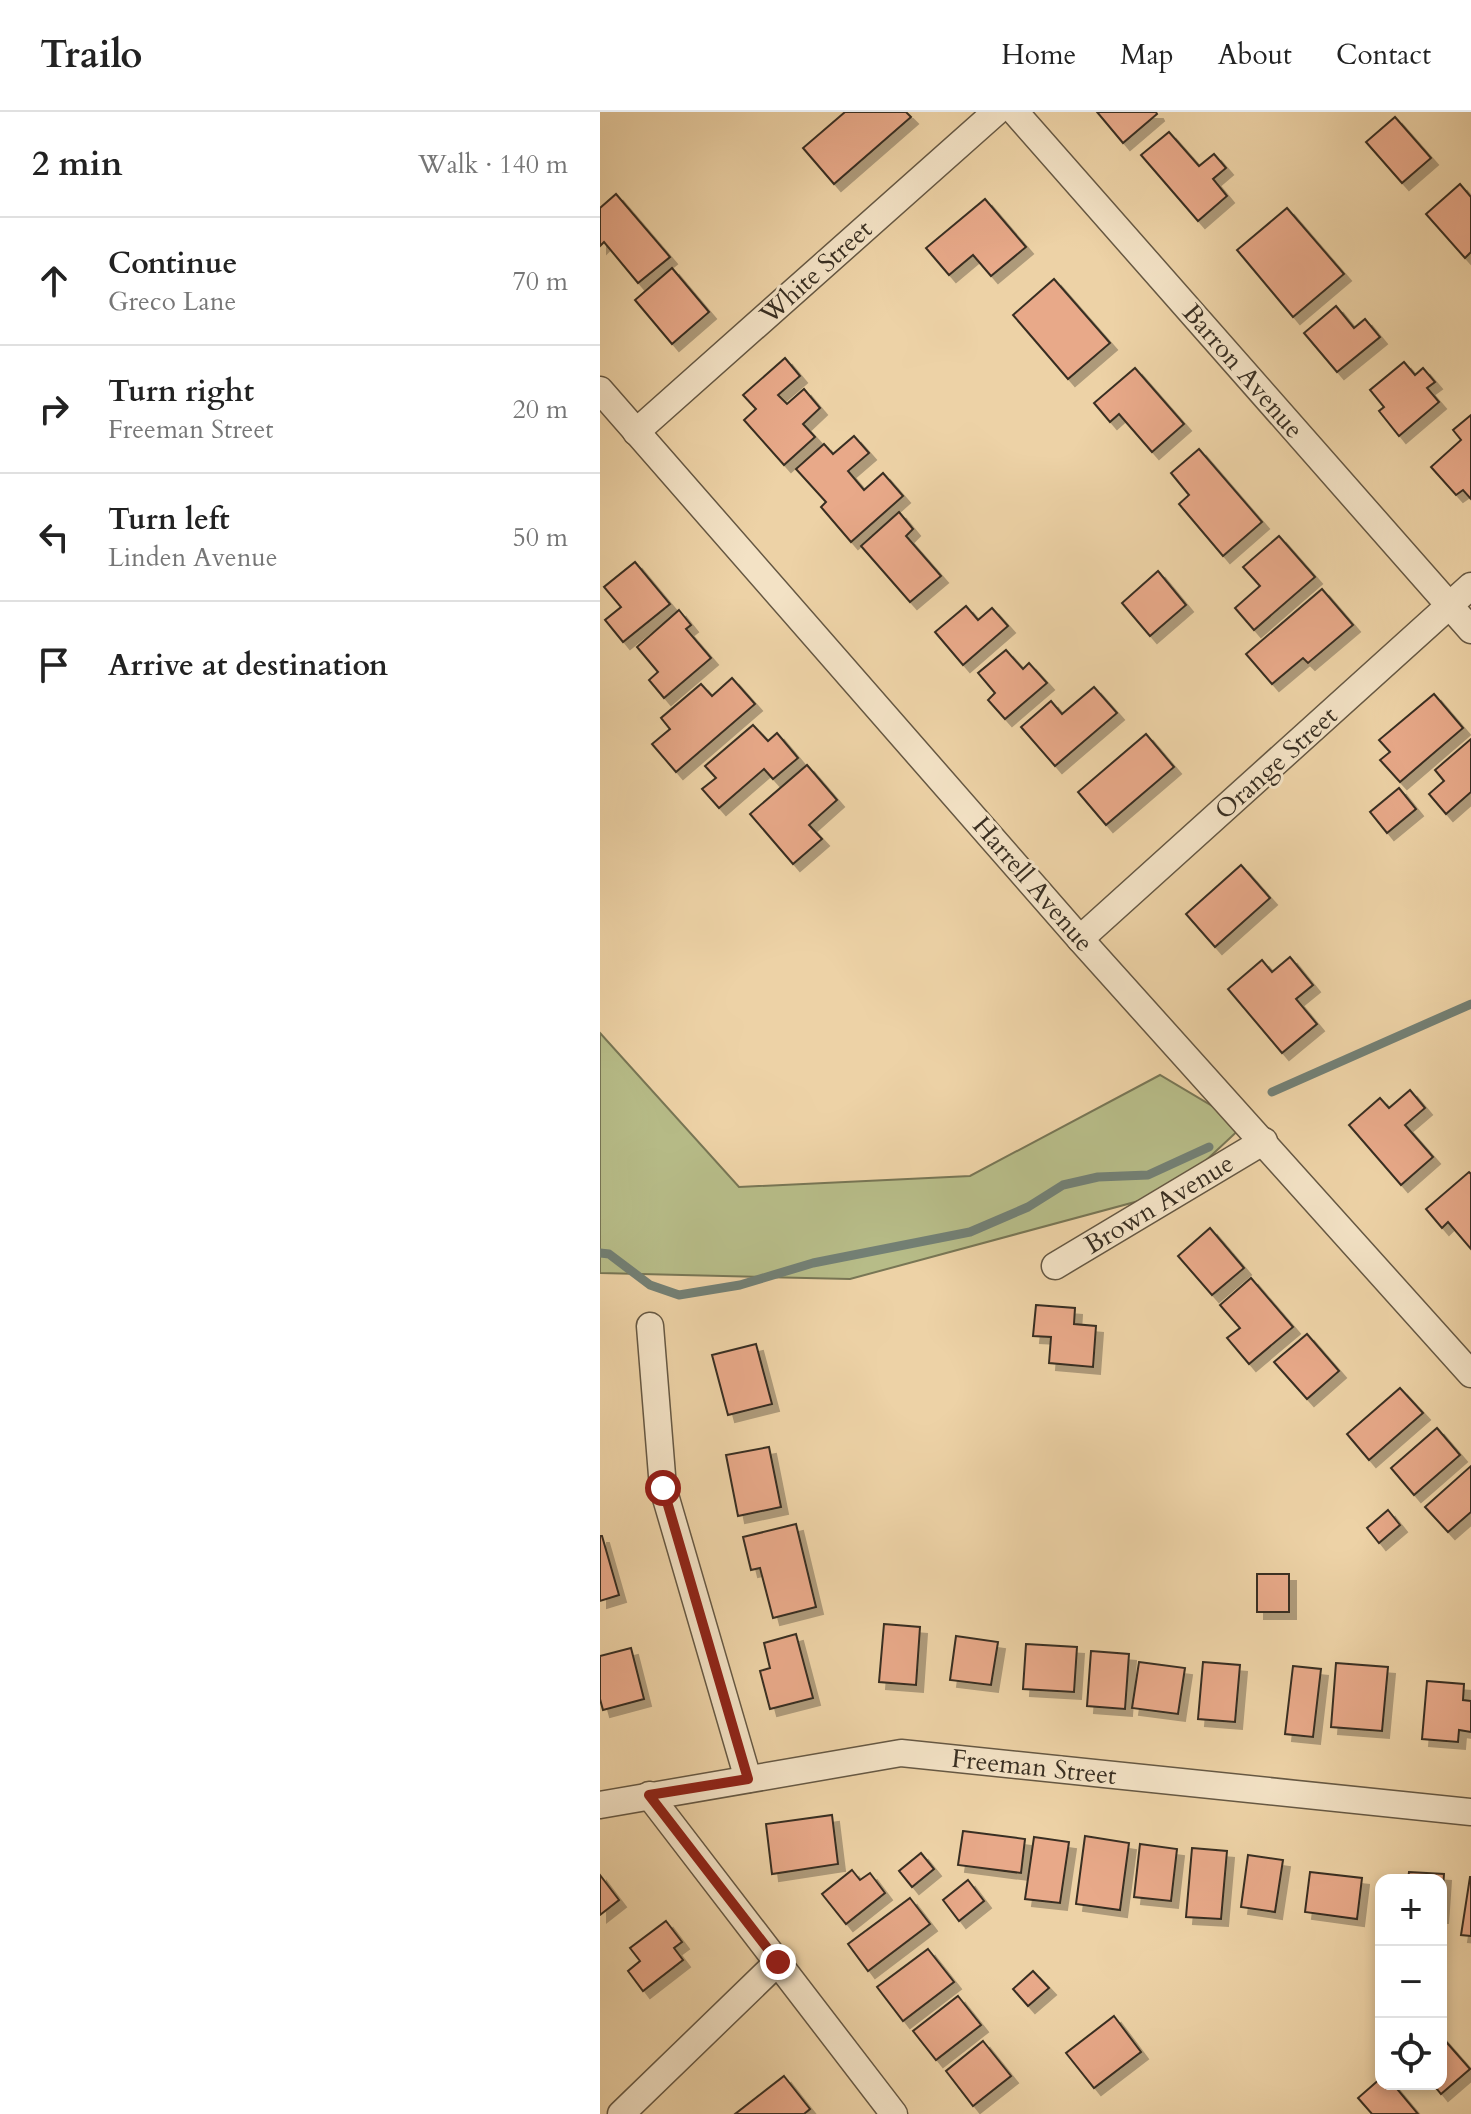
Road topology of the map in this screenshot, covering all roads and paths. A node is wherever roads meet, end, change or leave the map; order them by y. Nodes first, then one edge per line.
1 (996, 112) edge
2 (1015, 112) edge
3 (600, 390) edge
4 (636, 432) junction
5 (1471, 586) edge
6 (1449, 606) junction
7 (1471, 630) edge
8 (1080, 939) junction
9 (1264, 1141) junction
10 (1055, 1266) dead end
11 (650, 1326) dead end
12 (1471, 1374) edge
13 (748, 1779) junction
14 (649, 1795) junction
15 (600, 1805) edge
16 (1471, 1812) edge
17 (778, 1962) junction
18 (621, 2114) edge
19 (894, 2114) edge

1 - 4 street, White Street
2 - 6 street, Barron Avenue
3 - 4 street, Harrell Avenue
4 - 8 street, Harrell Avenue
5 - 6 street, Orange Street
6 - 7 street, Barron Avenue
6 - 8 street, Orange Street
8 - 9 street, Harrell Avenue
9 - 10 street, Brown Avenue
9 - 12 street, Harrell Avenue
11 - 13 street
13 - 14 street, Freeman Street
13 - 16 street, Freeman Street
14 - 15 street, Freeman Street
14 - 17 street
17 - 18 street
17 - 19 street

